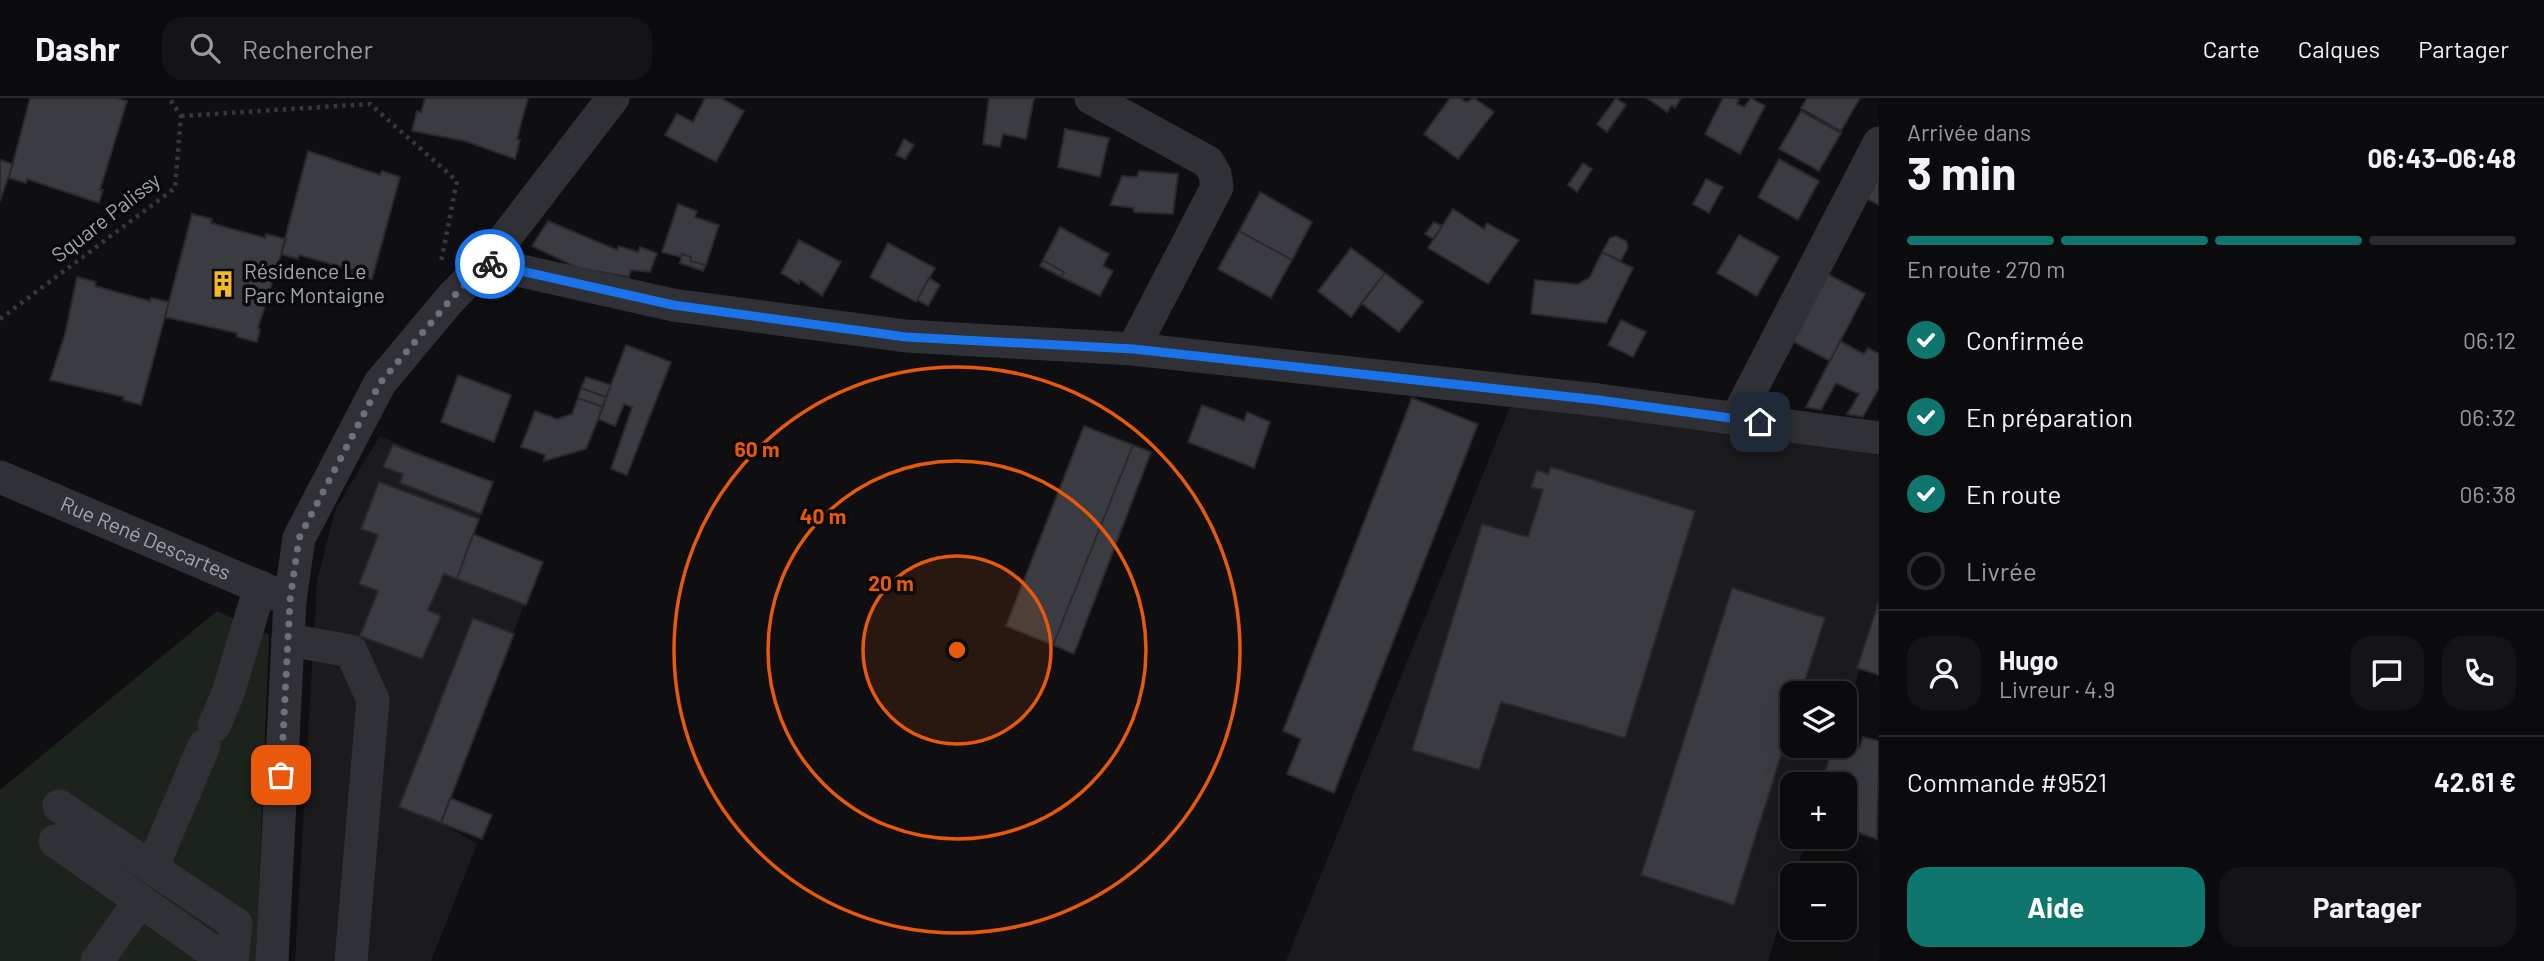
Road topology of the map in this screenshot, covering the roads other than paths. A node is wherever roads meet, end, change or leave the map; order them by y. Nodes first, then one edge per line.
1 (613, 98) edge
2 (1091, 98) edge
3 (1879, 143) edge
4 (486, 263) junction
5 (1133, 349) junction
6 (1736, 419) junction
7 (1879, 438) edge
8 (0, 477) edge
9 (260, 587) junction
10 (290, 600) junction
11 (288, 640) junction
12 (59, 806) dead end
13 (55, 841) dead end
14 (152, 868) junction
15 (140, 901) junction
16 (97, 961) edge
17 (226, 961) edge
18 (232, 961) edge
19 (272, 961) edge
20 (351, 961) edge

1 - 4 street
2 - 5 street
3 - 6 street
4 - 5 street
4 - 10 street
5 - 6 street
6 - 7 street
8 - 9 street, Rue René Descartes
9 - 10 street, Rue René Descartes
9 - 14 street
10 - 11 street
11 - 19 street
11 - 20 street
12 - 14 street
13 - 15 street
14 - 18 street
15 - 16 street
15 - 17 street

